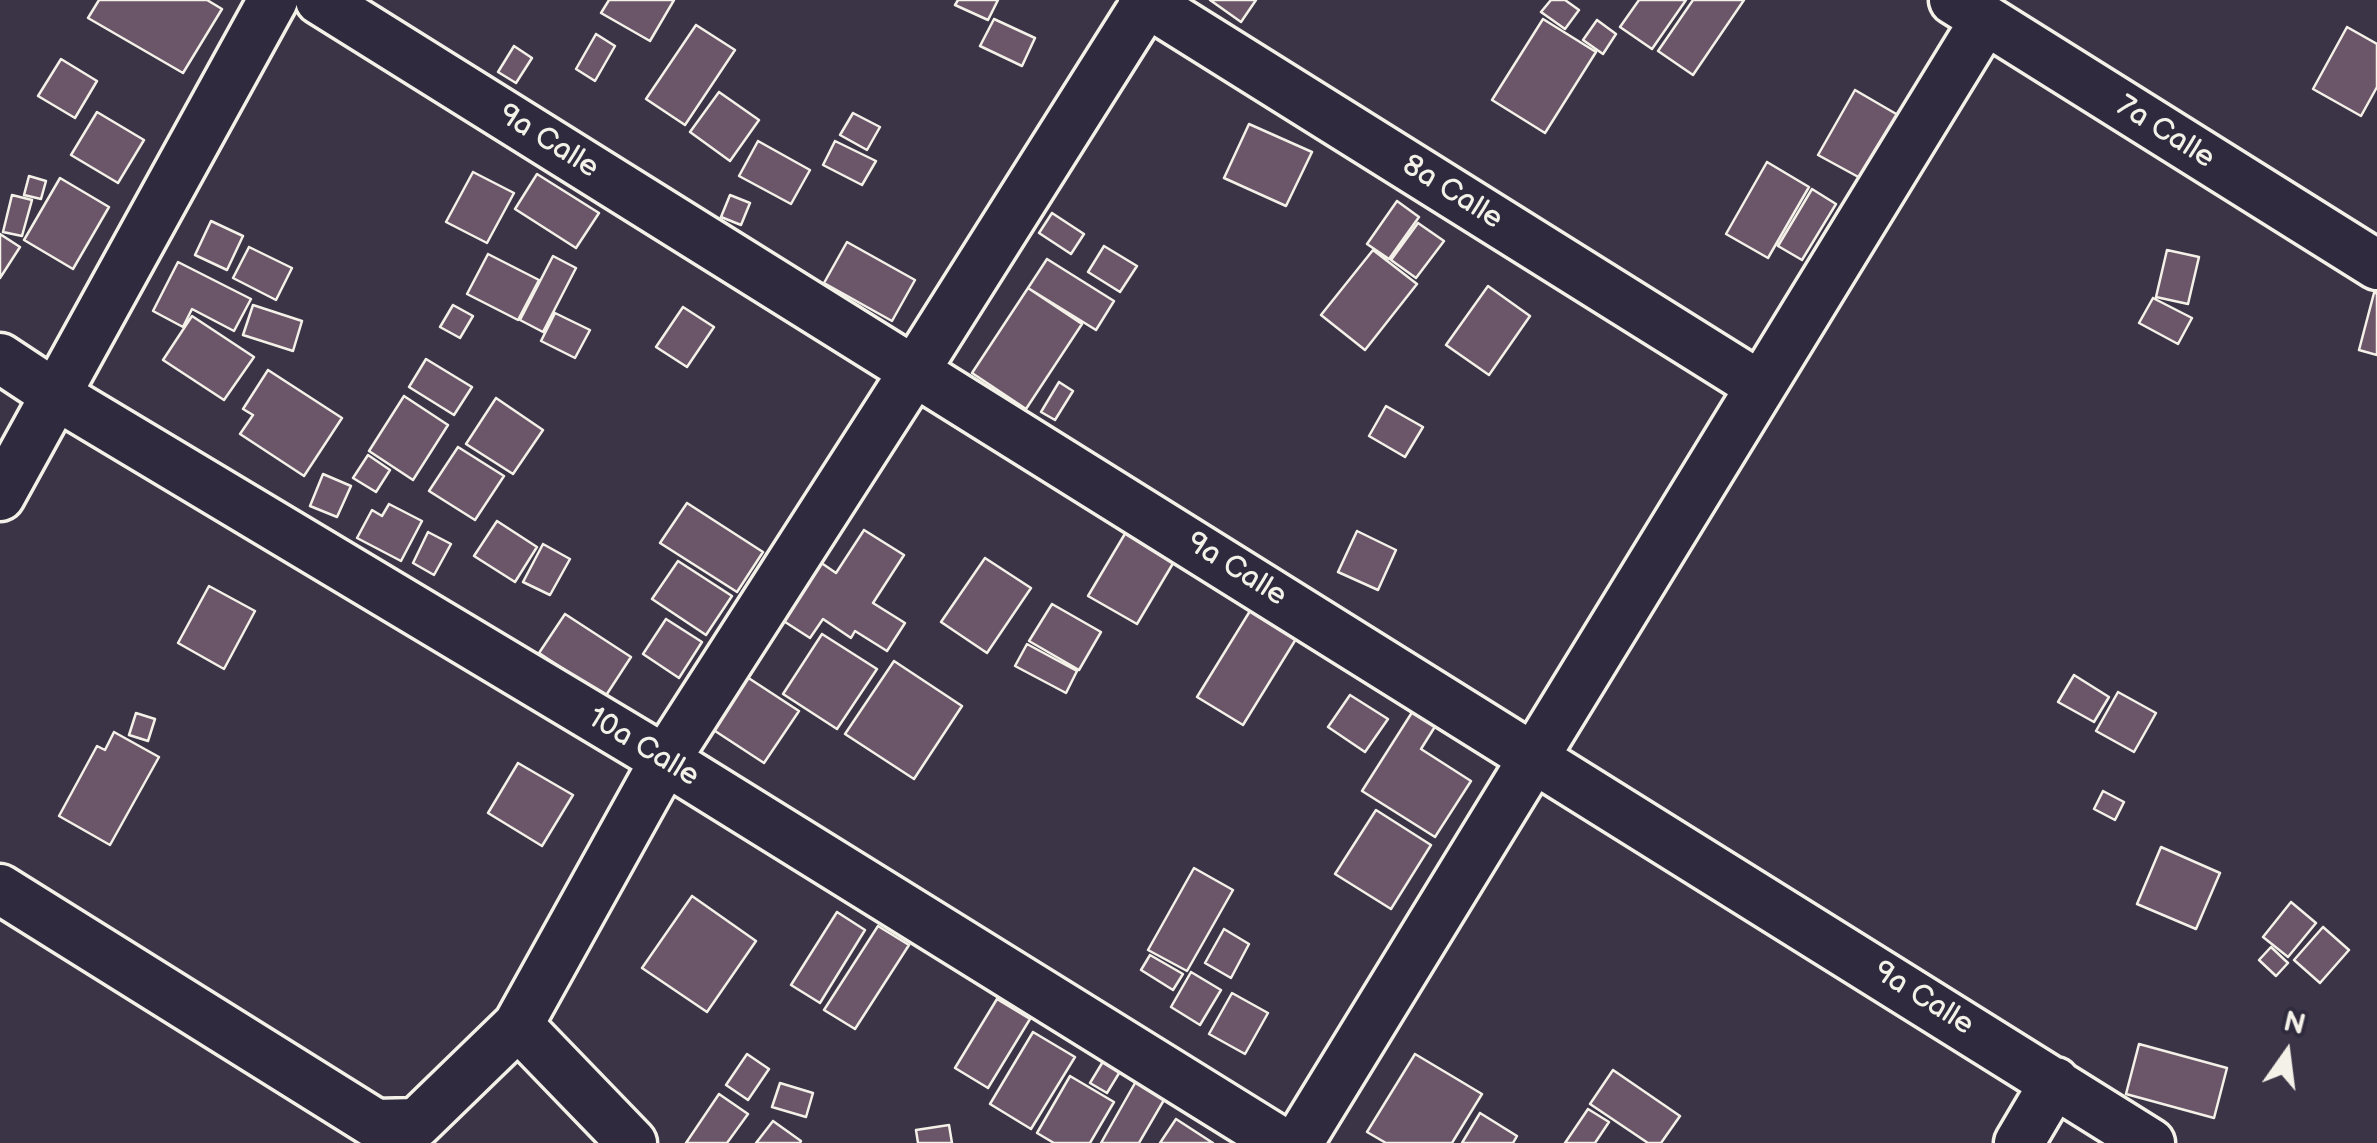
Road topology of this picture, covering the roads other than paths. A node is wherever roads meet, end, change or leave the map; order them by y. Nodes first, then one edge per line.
1 (273, 0) edge
2 (320, 0) edge
3 (1146, 1) edge
4 (1969, 10) edge
5 (2377, 265) edge
6 (0, 358) edge
7 (915, 370) junction
8 (1760, 386) junction
9 (56, 395) junction
10 (0, 496) edge
11 (1534, 757) junction
12 (664, 760) junction
13 (0, 889) edge
14 (518, 1025) junction
15 (2055, 1082) junction
16 (632, 1143) edge
17 (1282, 1143) edge
18 (1298, 1143) edge
19 (2019, 1143) edge
20 (2150, 1143) edge

1 - 9 street
2 - 7 street, 9a Calle
3 - 7 street
3 - 8 street, 8a Calle
4 - 5 street, 7a Calle
4 - 8 street
6 - 9 street, 10a Calle
7 - 11 street, 9a Calle
7 - 12 street
8 - 11 street
9 - 10 street
9 - 12 street, 10a Calle
11 - 15 street, 9a Calle
11 - 18 street
12 - 14 street
12 - 17 street, 10a Calle
13 - 14 street
14 - 16 street
15 - 19 street
15 - 20 street, 9a Calle

